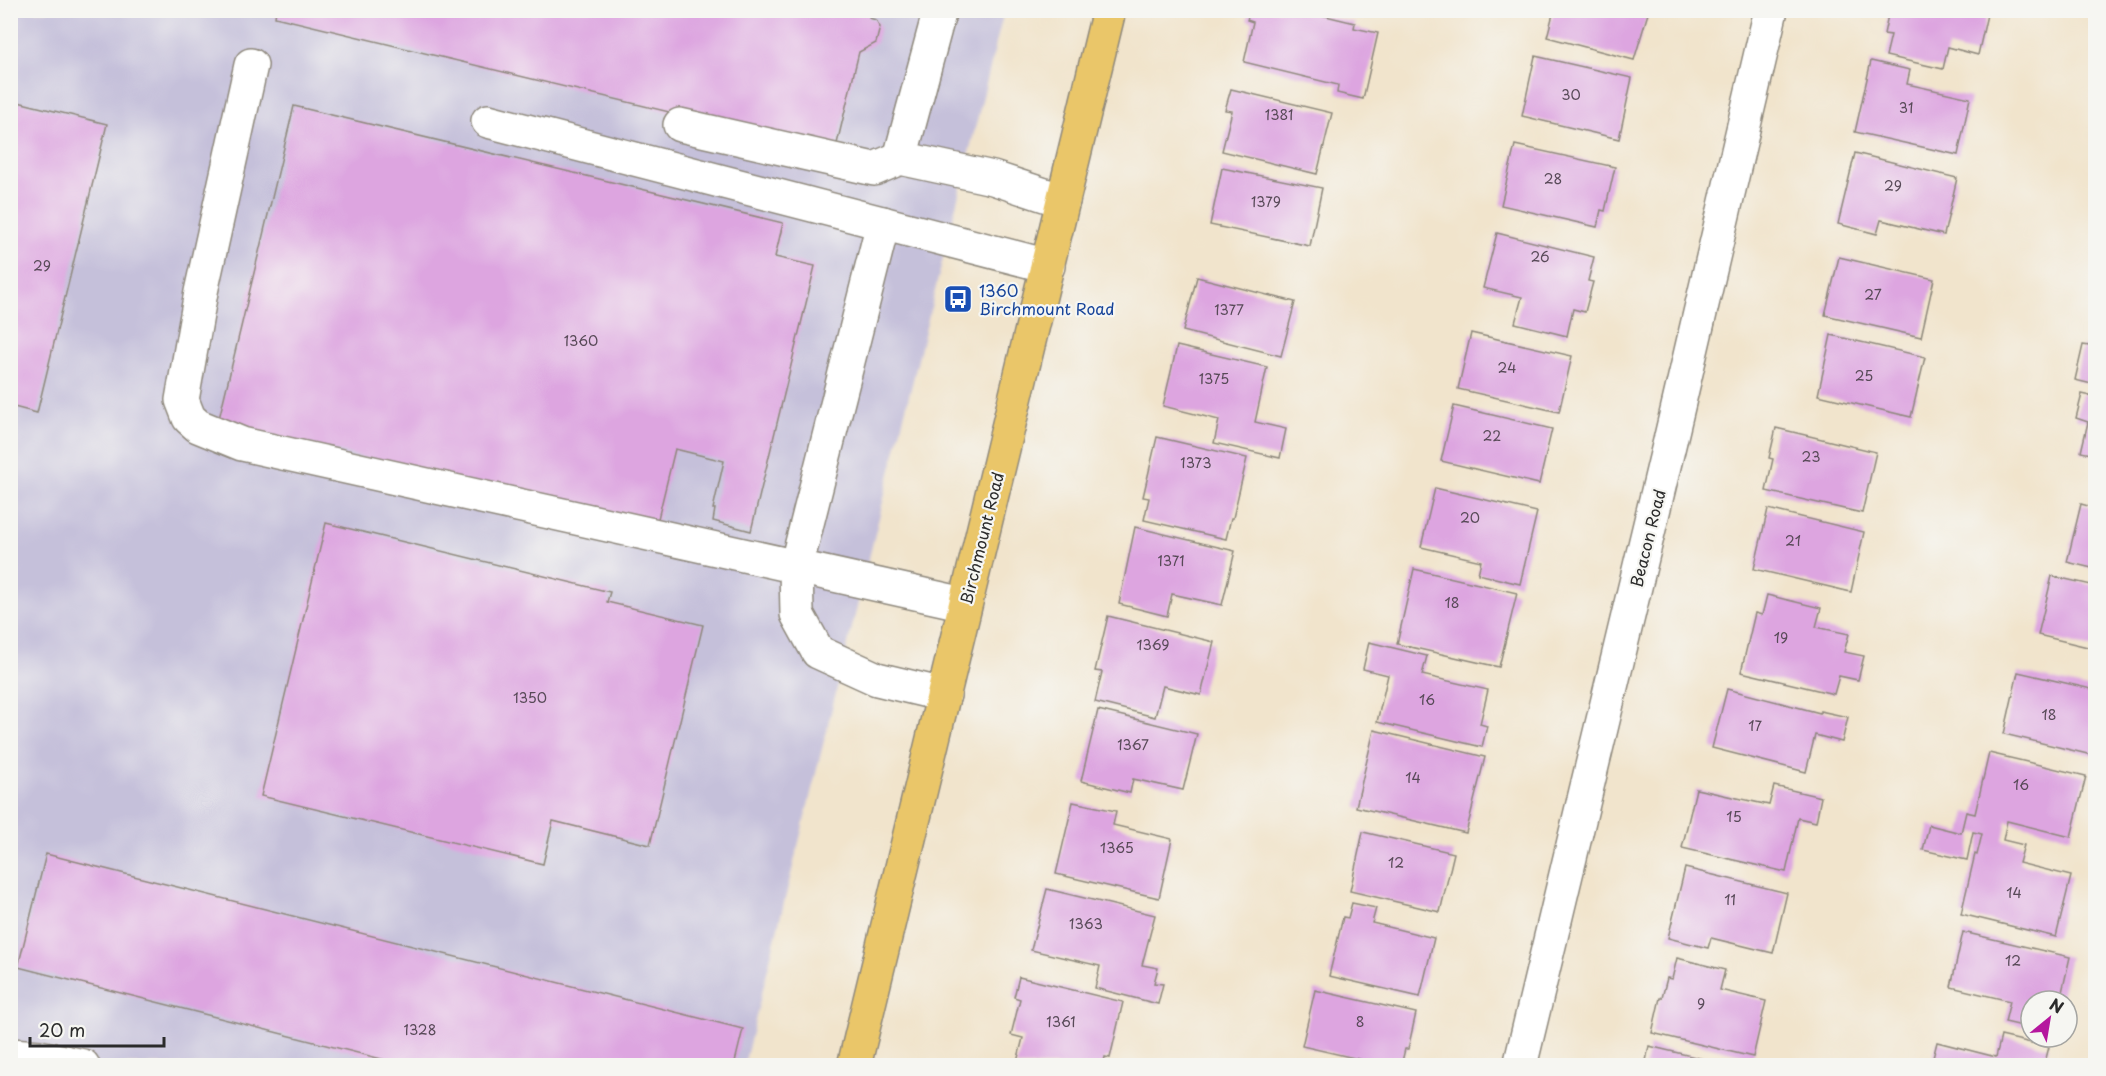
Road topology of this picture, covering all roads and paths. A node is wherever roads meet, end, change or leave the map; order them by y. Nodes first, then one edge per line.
1 (940, 10) edge
2 (1109, 10) edge
3 (1771, 10) edge
4 (251, 65) dead end
5 (488, 121) dead end
6 (680, 125) dead end
7 (900, 158) junction
8 (1063, 201) junction
9 (883, 223) junction
10 (1048, 266) junction
11 (796, 567) junction
12 (965, 604) junction
13 (944, 694) junction
14 (10, 1055) edge
15 (83, 1065) edge
16 (855, 1065) edge
17 (1520, 1065) edge

1 - 7 street
2 - 8 main road, Birchmount Road
3 - 17 street, Beacon Road
4 - 11 street
5 - 9 street
6 - 7 street
7 - 8 street
8 - 10 main road, Birchmount Road
9 - 10 street
9 - 11 street
10 - 12 main road, Birchmount Road
11 - 12 street
11 - 13 street
12 - 13 main road, Birchmount Road
13 - 16 main road, Birchmount Road
14 - 15 street

